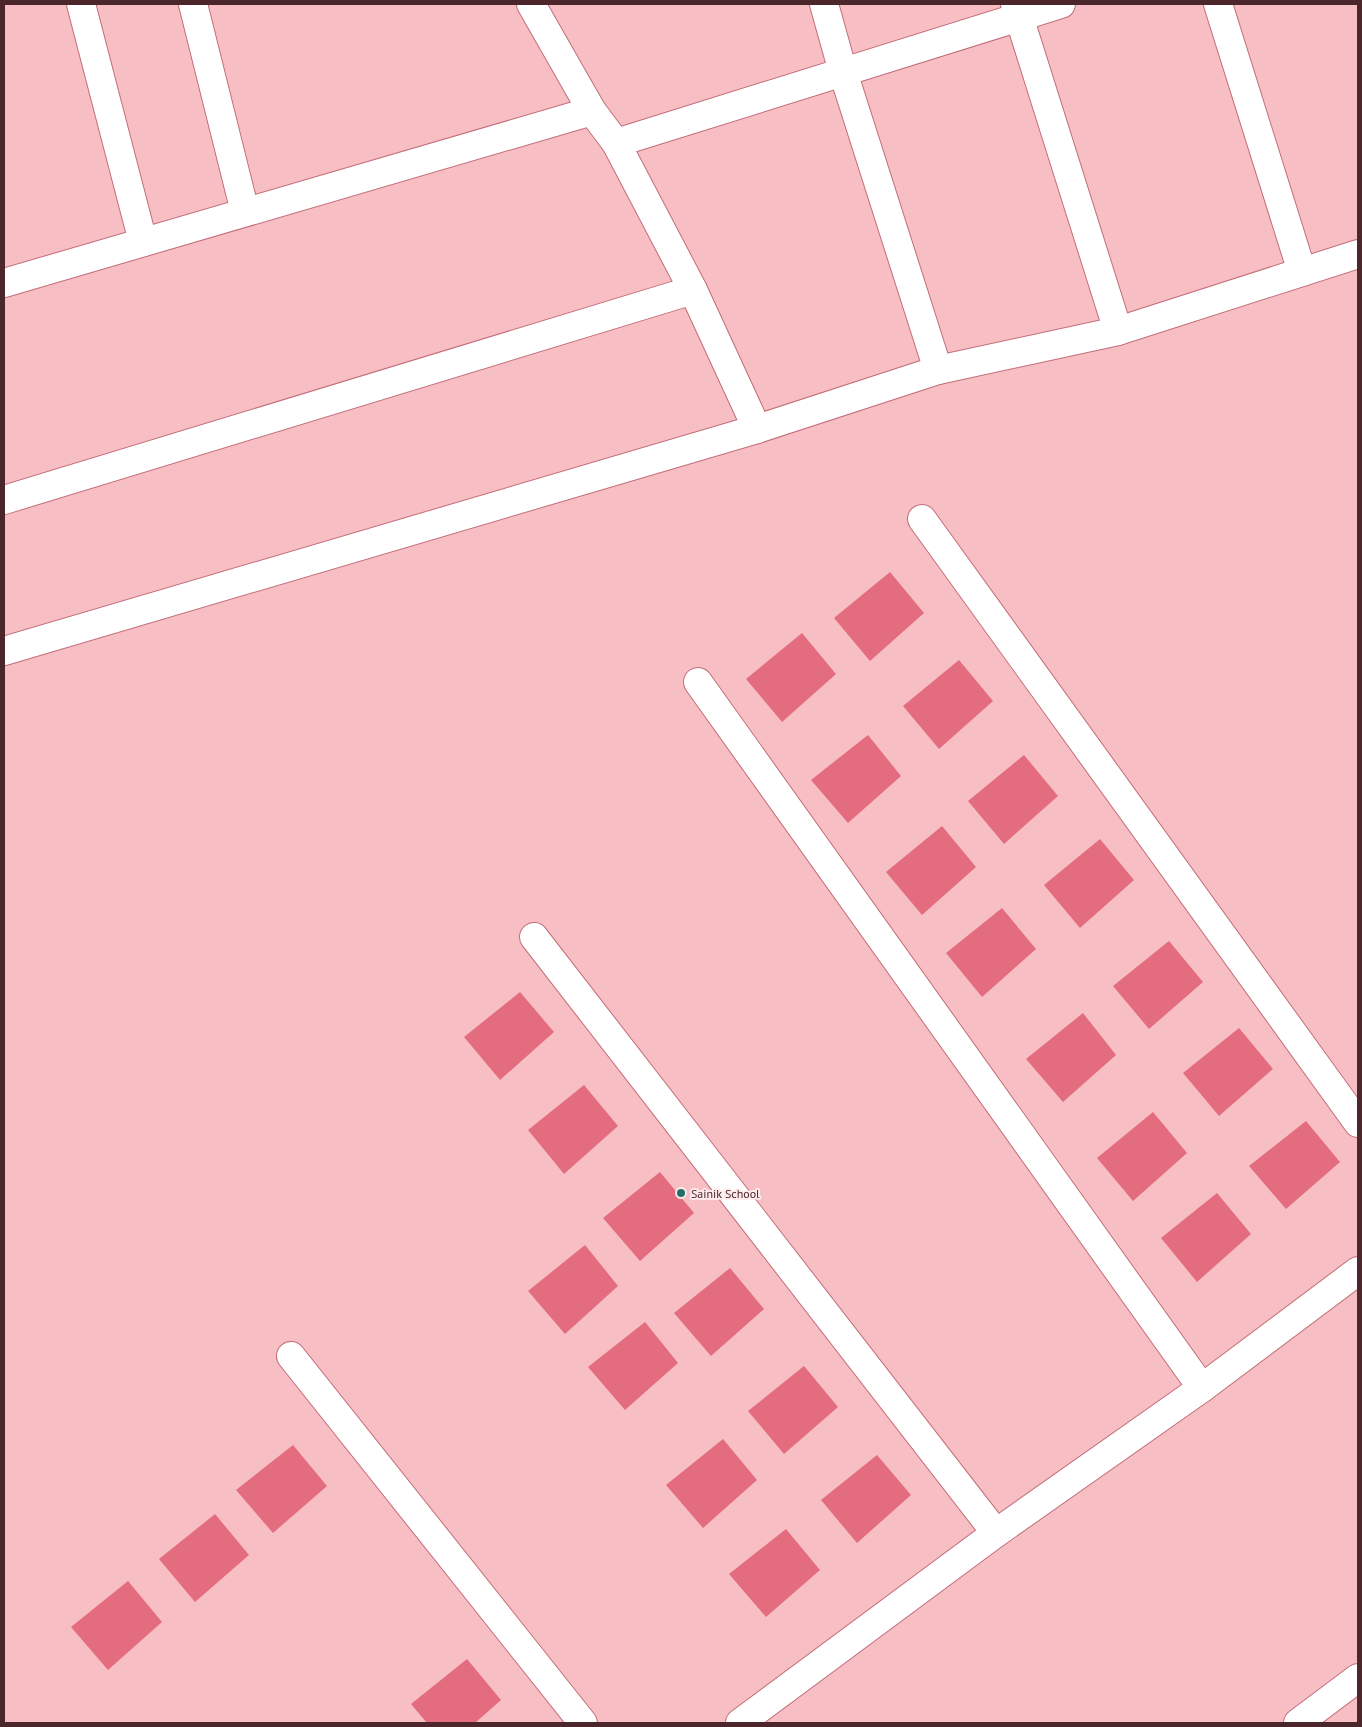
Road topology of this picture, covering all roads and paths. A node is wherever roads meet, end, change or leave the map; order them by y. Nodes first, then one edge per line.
1 (81, 4) edge
2 (193, 4) edge
3 (531, 4) edge
4 (824, 4) edge
5 (1061, 4) edge
6 (1218, 4) edge
7 (1017, 10) edge
8 (843, 72) junction
9 (592, 111) junction
10 (616, 143) junction
11 (245, 212) junction
12 (143, 242) junction
13 (1358, 254) edge
14 (1302, 272) junction
15 (4, 283) edge
16 (693, 290) junction
17 (1118, 331) junction
18 (938, 370) junction
19 (757, 429) junction
20 (4, 500) edge
21 (922, 519) dead end
22 (4, 652) edge
23 (698, 682) dead end
24 (534, 937) dead end
25 (1358, 1123) edge
26 (1358, 1270) edge
27 (291, 1356) dead end
28 (1202, 1388) junction
29 (996, 1533) junction
30 (1358, 1678) edge
31 (583, 1723) edge
32 (740, 1723) edge
33 (1298, 1723) edge

1 - 12 street
2 - 11 street
3 - 9 street
4 - 8 street
5 - 7 street
6 - 14 street
7 - 8 street
7 - 17 street
8 - 10 street
8 - 18 street
9 - 10 street
9 - 11 street
10 - 16 street
11 - 12 street
12 - 15 street
13 - 14 street
14 - 17 street
16 - 19 street
16 - 20 street
17 - 18 street
18 - 19 street
19 - 22 street
21 - 25 street
23 - 28 street
24 - 29 street
26 - 28 street
27 - 31 street
28 - 29 street
29 - 32 street
30 - 33 street

